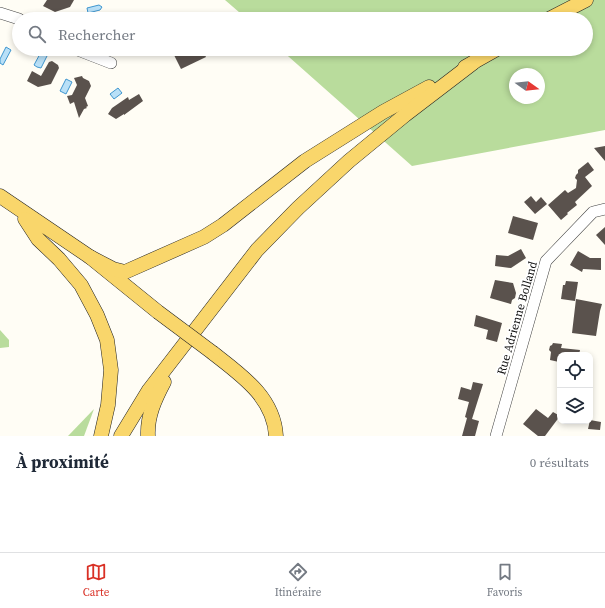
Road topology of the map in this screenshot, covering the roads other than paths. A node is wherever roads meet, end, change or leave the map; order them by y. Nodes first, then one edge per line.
1 (586, 0) edge
2 (563, 12) edge
3 (0, 13) edge
4 (12, 17) edge
5 (92, 56) edge
6 (485, 56) edge
7 (110, 63) dead end
8 (473, 63) junction
9 (0, 197) edge
10 (605, 209) edge
11 (24, 220) junction
12 (90, 257) junction
13 (156, 314) junction
14 (179, 351) junction
15 (211, 356) junction
16 (101, 436) edge
17 (121, 436) edge
18 (148, 436) edge
19 (267, 436) edge
20 (276, 436) edge
21 (496, 436) edge

1 - 2 main road
3 - 4 street
5 - 7 street
6 - 8 main road
8 - 12 main road
8 - 14 main road
9 - 11 main road
9 - 12 main road
10 - 21 street, Rue Adrienne Bolland
11 - 13 main road
11 - 16 main road
12 - 13 main road
13 - 15 main road, bridge
14 - 17 main road
14 - 18 main road
15 - 19 main road
15 - 20 main road

